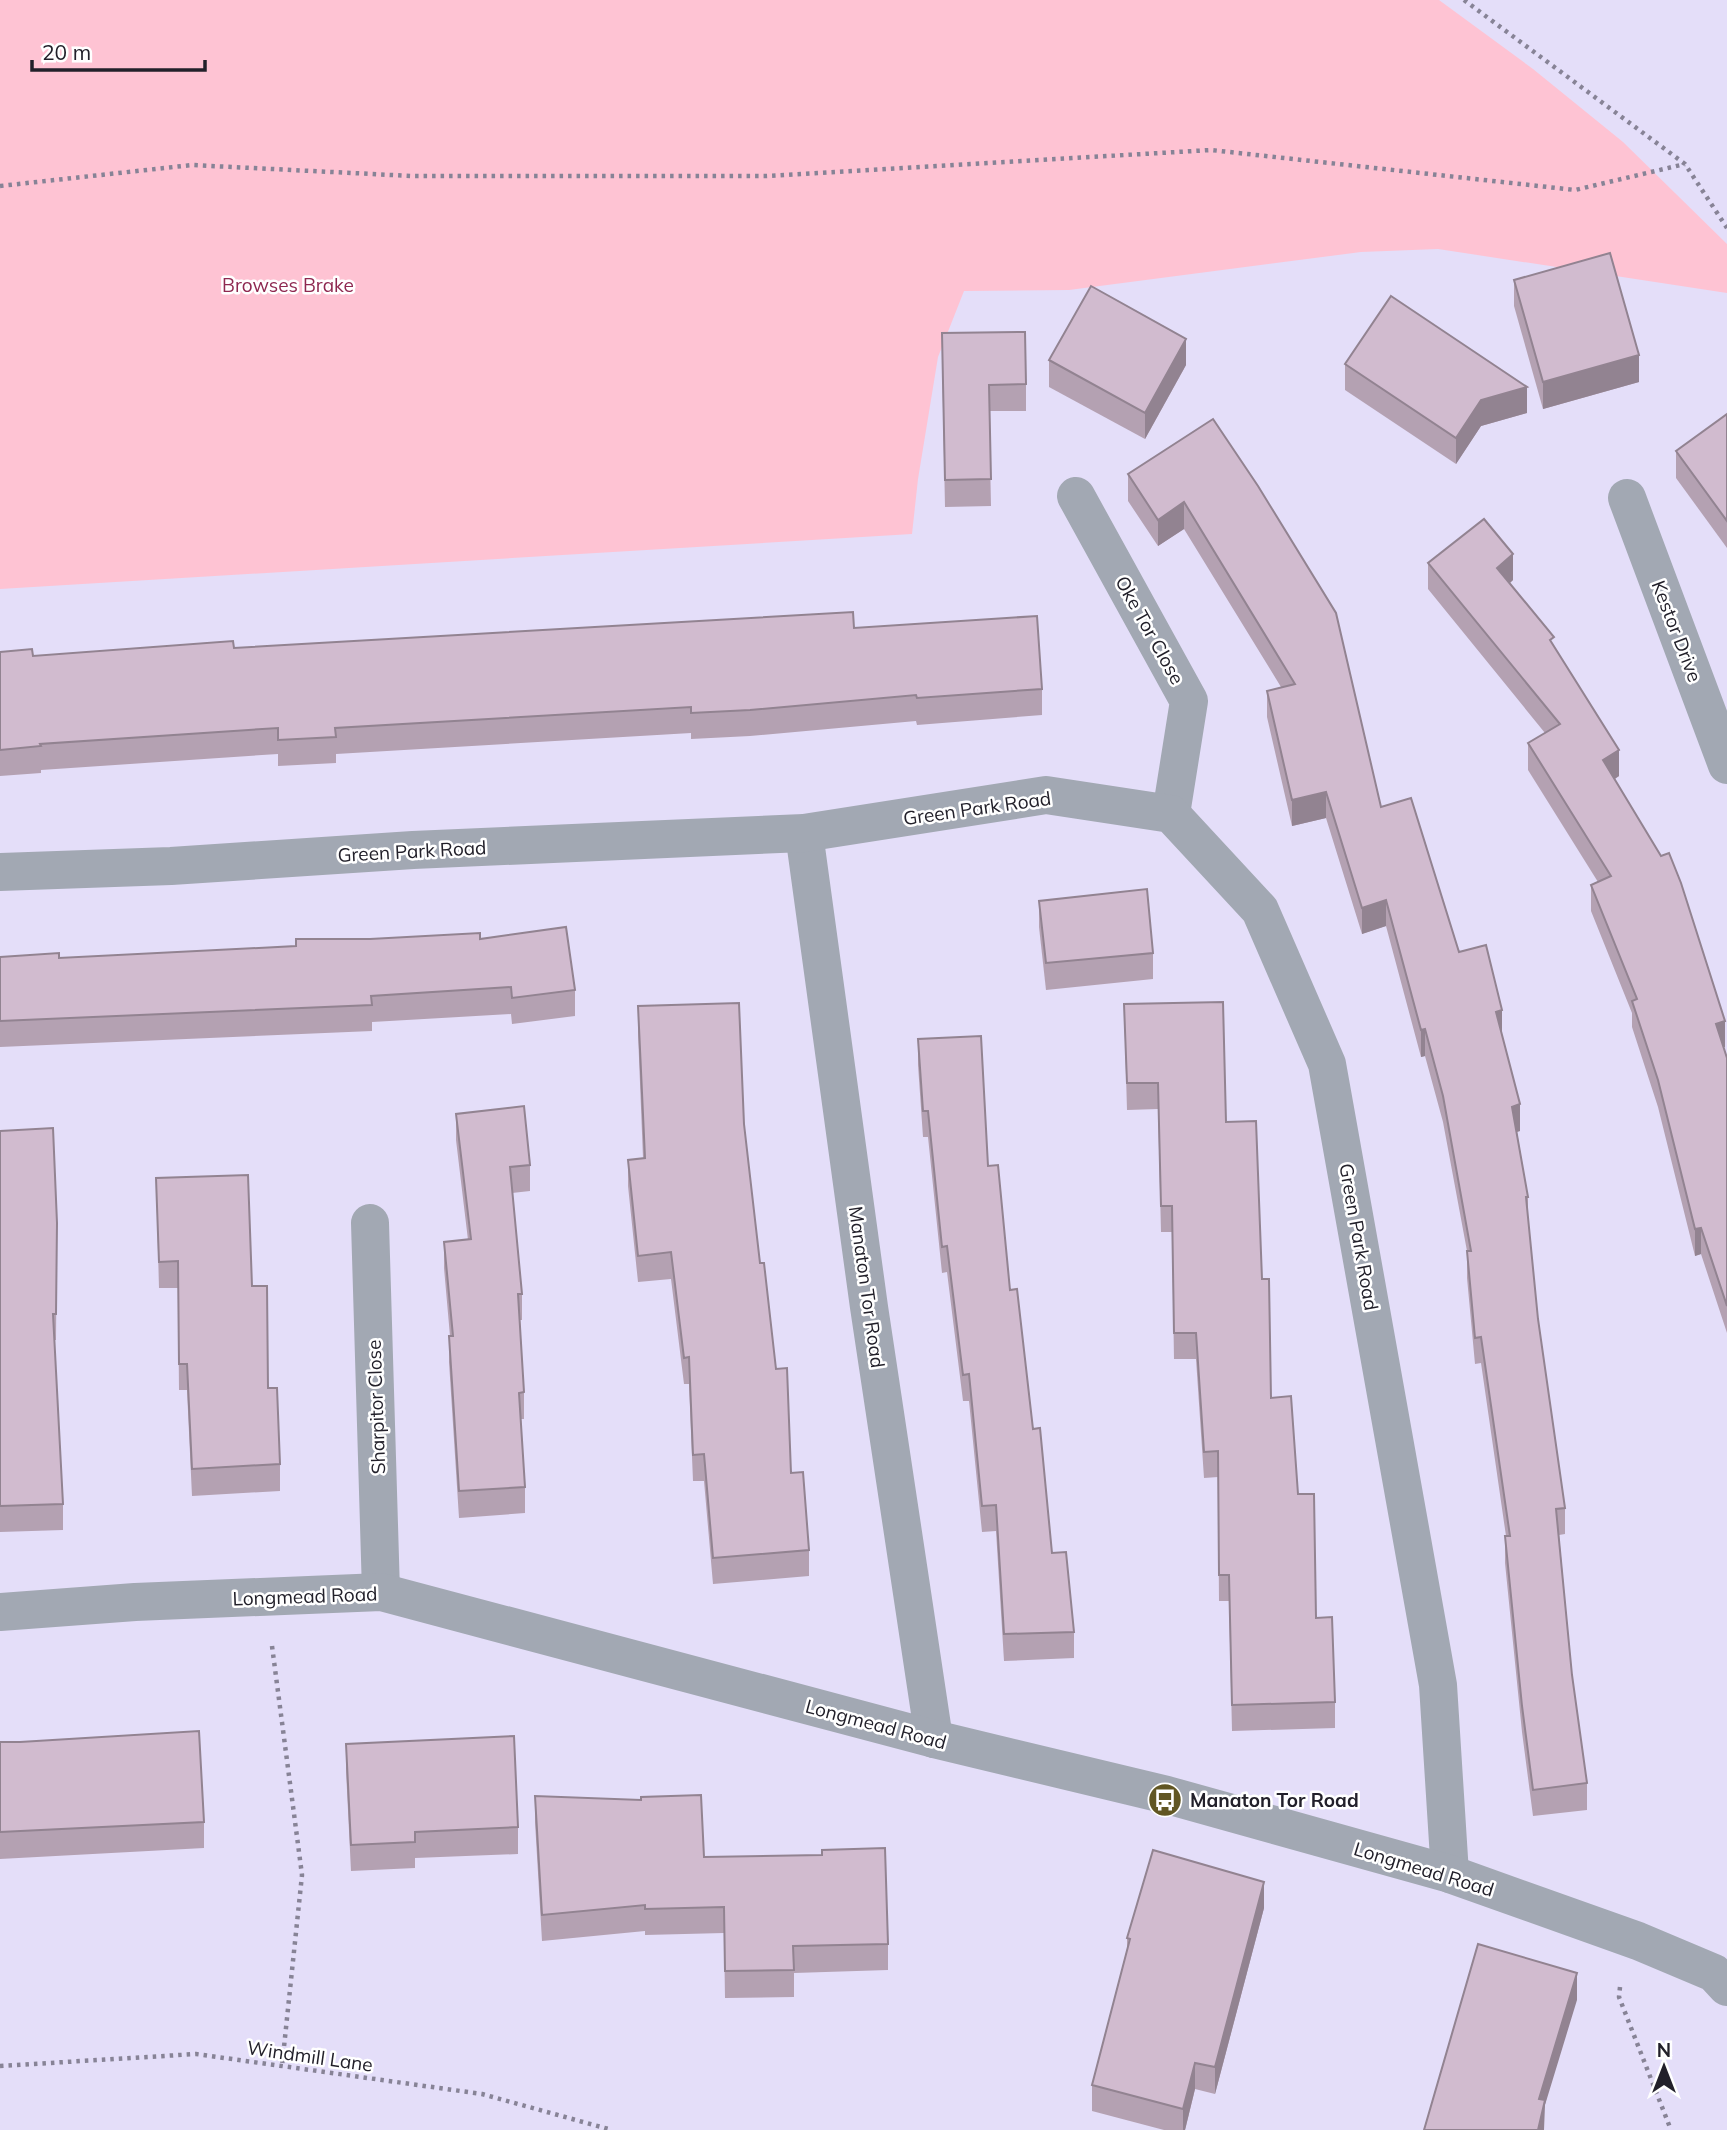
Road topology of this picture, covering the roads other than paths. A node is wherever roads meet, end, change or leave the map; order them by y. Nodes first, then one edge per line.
1 (1076, 496) dead end
2 (1627, 498) dead end
3 (1727, 765) edge
4 (1171, 814) junction
5 (804, 833) junction
6 (0, 872) edge
7 (370, 1223) dead end
8 (381, 1592) junction
9 (0, 1612) edge
10 (934, 1740) junction
11 (1450, 1874) junction
12 (1727, 1987) edge

1 - 4 street, Oke Tor Close
2 - 3 street, Kestor Drive
4 - 5 street, Green Park Road
4 - 11 street, Green Park Road
5 - 6 street, Green Park Road
5 - 10 street, Manaton Tor Road
7 - 8 street, Sharpitor Close
8 - 9 street, Longmead Road
8 - 10 street, Longmead Road
10 - 11 street, Longmead Road
11 - 12 street, Longmead Road

